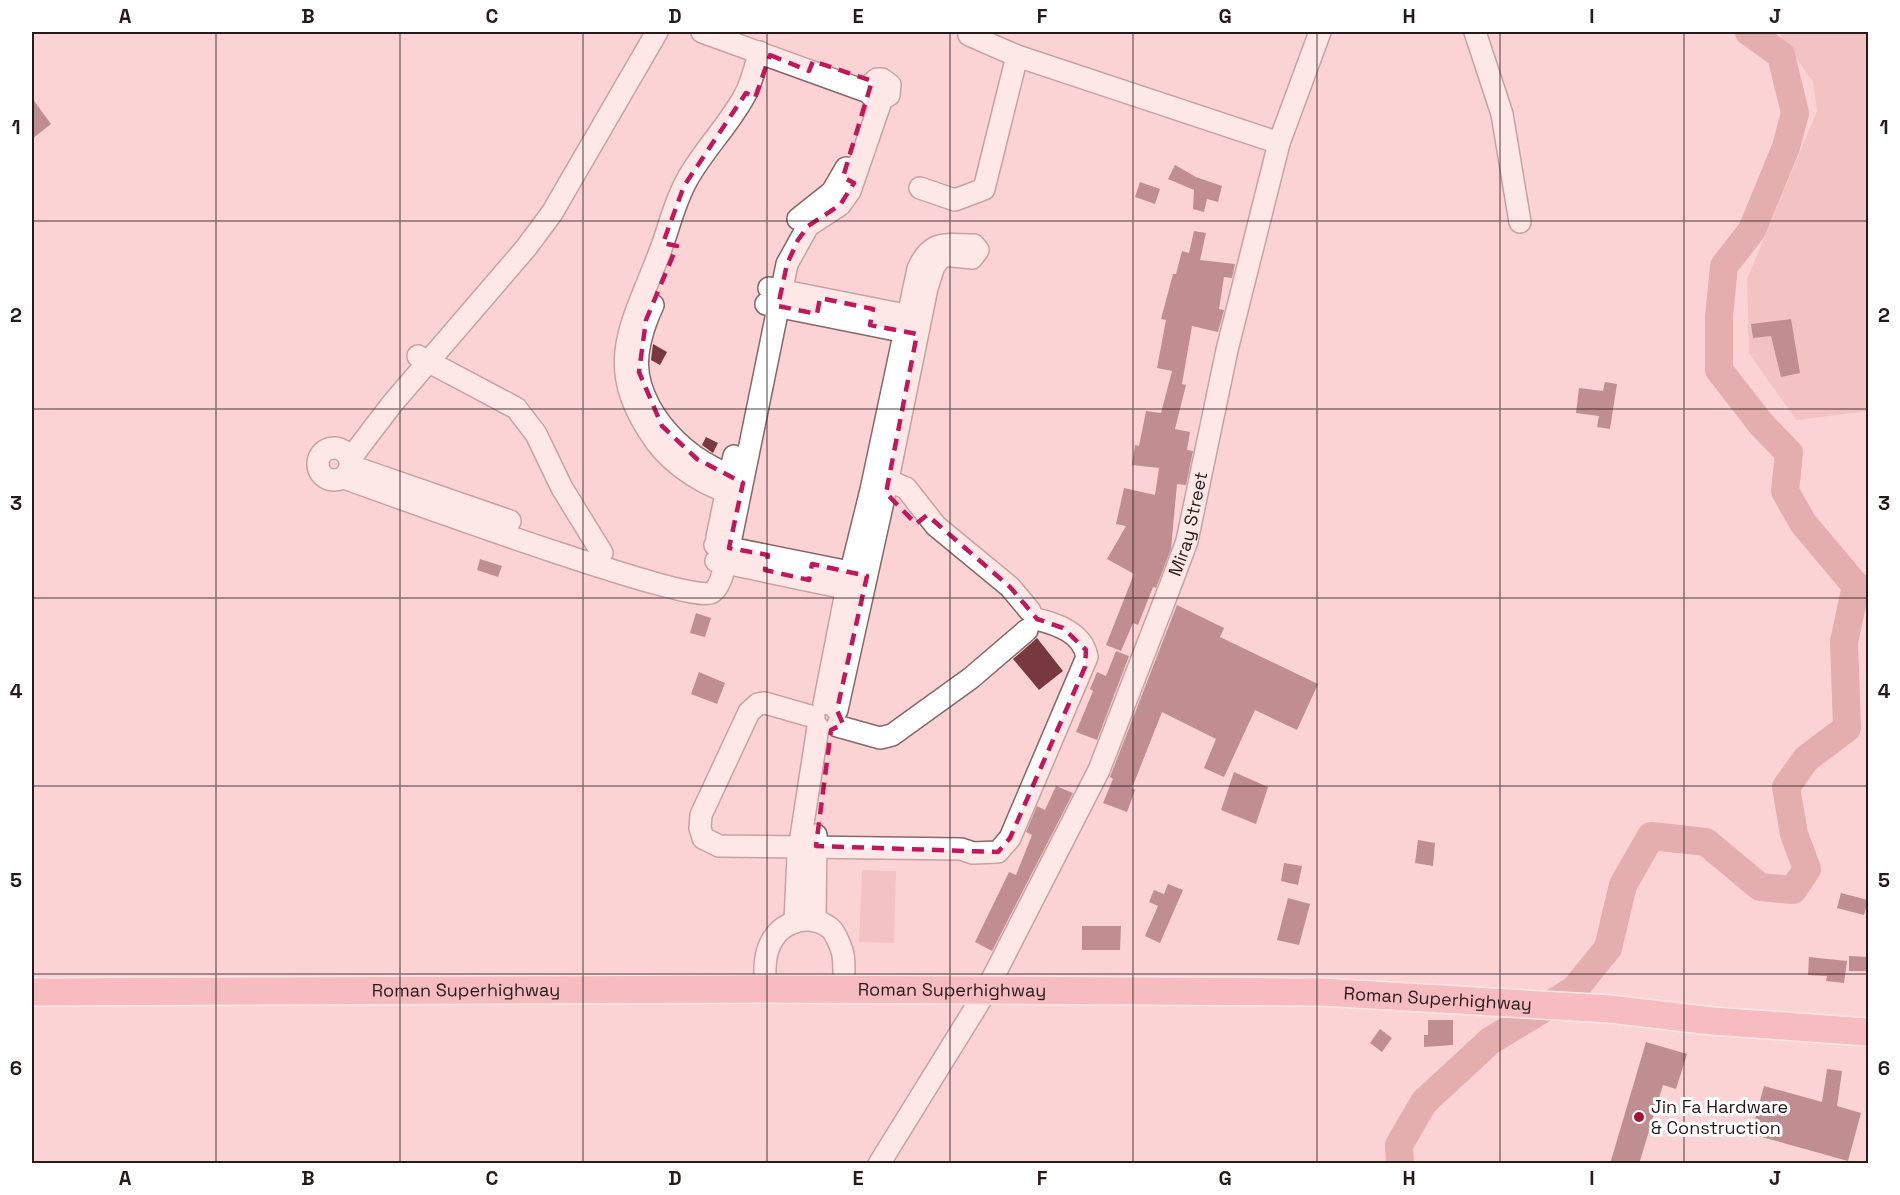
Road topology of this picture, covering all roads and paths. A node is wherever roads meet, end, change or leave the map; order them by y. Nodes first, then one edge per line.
1 (702, 32) edge
2 (735, 32) edge
3 (1320, 32) edge
4 (1475, 32) edge
5 (969, 35) dead end
6 (646, 38) edge
7 (765, 53) junction
8 (1017, 56) junction
9 (811, 66) junction
10 (1279, 143) junction
11 (920, 188) dead end
12 (1520, 222) dead end
13 (774, 297) junction
14 (419, 365) junction
15 (879, 484) junction
16 (735, 485) junction
17 (588, 552) junction
18 (720, 554) junction
19 (857, 582) junction
20 (1025, 620) junction
21 (827, 717) junction
22 (807, 852) junction
23 (805, 921) junction
24 (765, 989) junction
25 (844, 990) junction
26 (986, 991) junction
27 (32, 992) edge
28 (1869, 1032) edge
29 (879, 1164) edge

1 - 7 street
2 - 9 street
3 - 10 street, Miray Street
4 - 12 street
5 - 8 street
6 - 14 street
7 - 9 street
7 - 16 street
8 - 10 street
8 - 11 street
9 - 13 street
10 - 26 street, Miray Street
13 - 15 street
13 - 16 street
14 - 17 street
14 - 17 street
15 - 19 street
15 - 20 street
16 - 18 street
17 - 18 street
18 - 19 street
19 - 21 street
20 - 21 street
20 - 22 street
21 - 22 street
21 - 22 street
22 - 23 street
23 - 24 street
23 - 25 street
24 - 25 main road, Roman Superhighway
24 - 27 main road, Roman Superhighway
25 - 26 main road, Roman Superhighway
26 - 28 main road, Roman Superhighway
26 - 29 street, Miray Street

